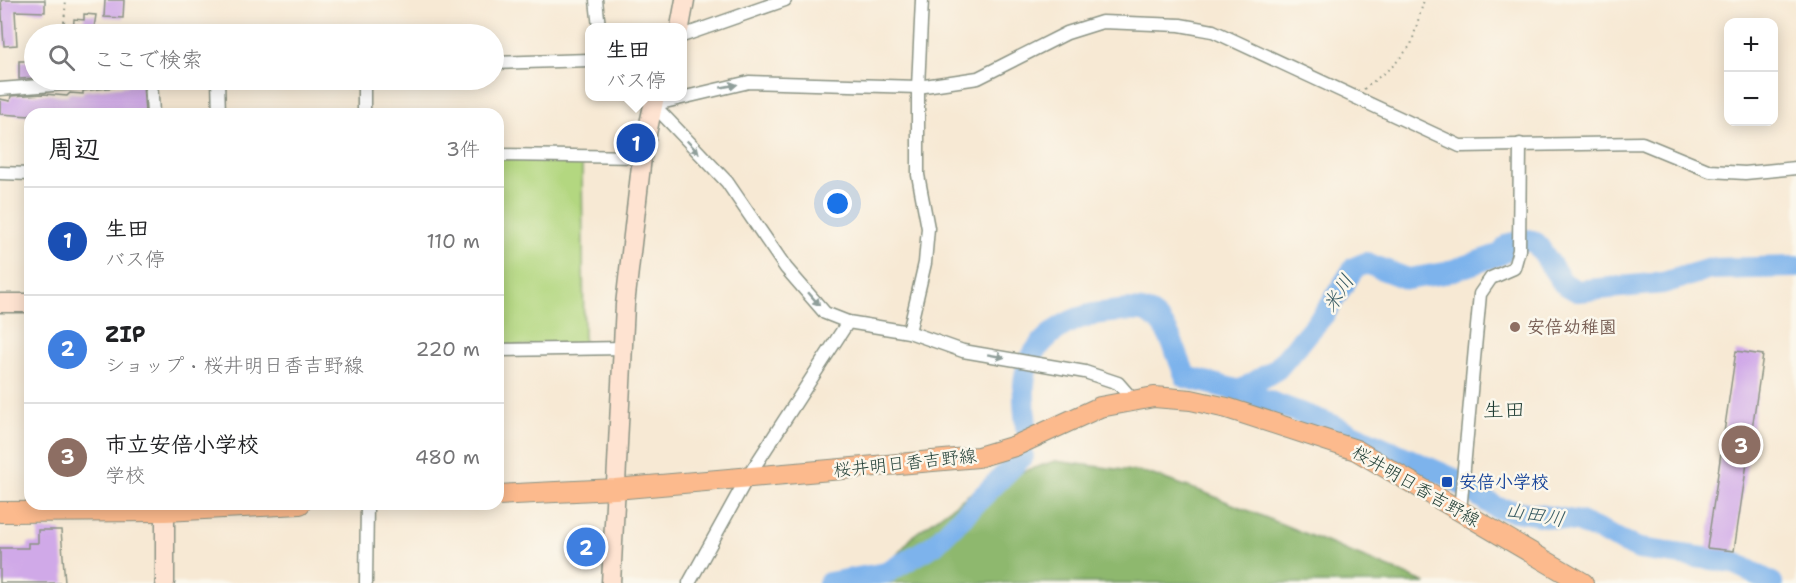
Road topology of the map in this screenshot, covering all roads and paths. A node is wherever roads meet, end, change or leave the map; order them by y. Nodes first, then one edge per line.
1 (66, 0) edge
2 (596, 0) edge
3 (685, 0) edge
4 (785, 0) edge
5 (922, 0) edge
6 (1424, 0) edge
7 (599, 23) edge
8 (681, 23) edge
9 (64, 24) edge
10 (687, 34) edge
11 (585, 60) edge
12 (504, 63) edge
13 (24, 87) edge
14 (918, 87) junction
15 (0, 89) edge
16 (152, 90) edge
17 (218, 90) edge
18 (364, 90) edge
19 (687, 93) edge
20 (1355, 96) junction
21 (652, 101) edge
22 (654, 101) edge
23 (153, 108) edge
24 (219, 108) edge
25 (364, 108) edge
26 (1520, 144) junction
27 (504, 155) edge
28 (642, 157) junction
29 (1796, 168) edge
30 (0, 173) edge
31 (24, 174) edge
32 (0, 303) edge
33 (24, 303) edge
34 (848, 322) junction
35 (909, 332) junction
36 (624, 348) junction
37 (504, 350) edge
38 (1132, 399) junction
39 (747, 478) junction
40 (615, 489) junction
41 (504, 495) edge
42 (66, 510) edge
43 (165, 510) edge
44 (367, 510) edge
45 (1461, 511) junction
46 (0, 512) edge
47 (165, 583) edge
48 (366, 583) edge
49 (611, 583) edge
50 (689, 583) edge
51 (1583, 583) edge

1 - 9 path
2 - 7 street
3 - 8 street
4 - 10 street
5 - 14 street
6 - 20 path
11 - 12 street
13 - 15 street
19 -> 14 street
14 - 20 street
14 - 35 street
16 - 23 street
17 - 24 street
18 - 25 street
20 - 26 street
21 - 28 street
22 -> 34 street
26 - 29 street
26 - 45 street
27 - 28 street
28 - 36 street
30 - 31 street
32 - 33 street
34 - 35 street
34 - 39 street
35 -> 38 street
36 - 37 street
36 - 40 street
38 - 39 main road, 桜井明日香吉野線
38 - 45 main road, 桜井明日香吉野線
39 - 40 main road, 桜井明日香吉野線
39 - 50 street
40 - 41 main road, 桜井明日香吉野線
40 - 49 street
42 - 46 main road
43 - 47 street
44 - 48 street
45 - 51 main road, 桜井明日香吉野線

